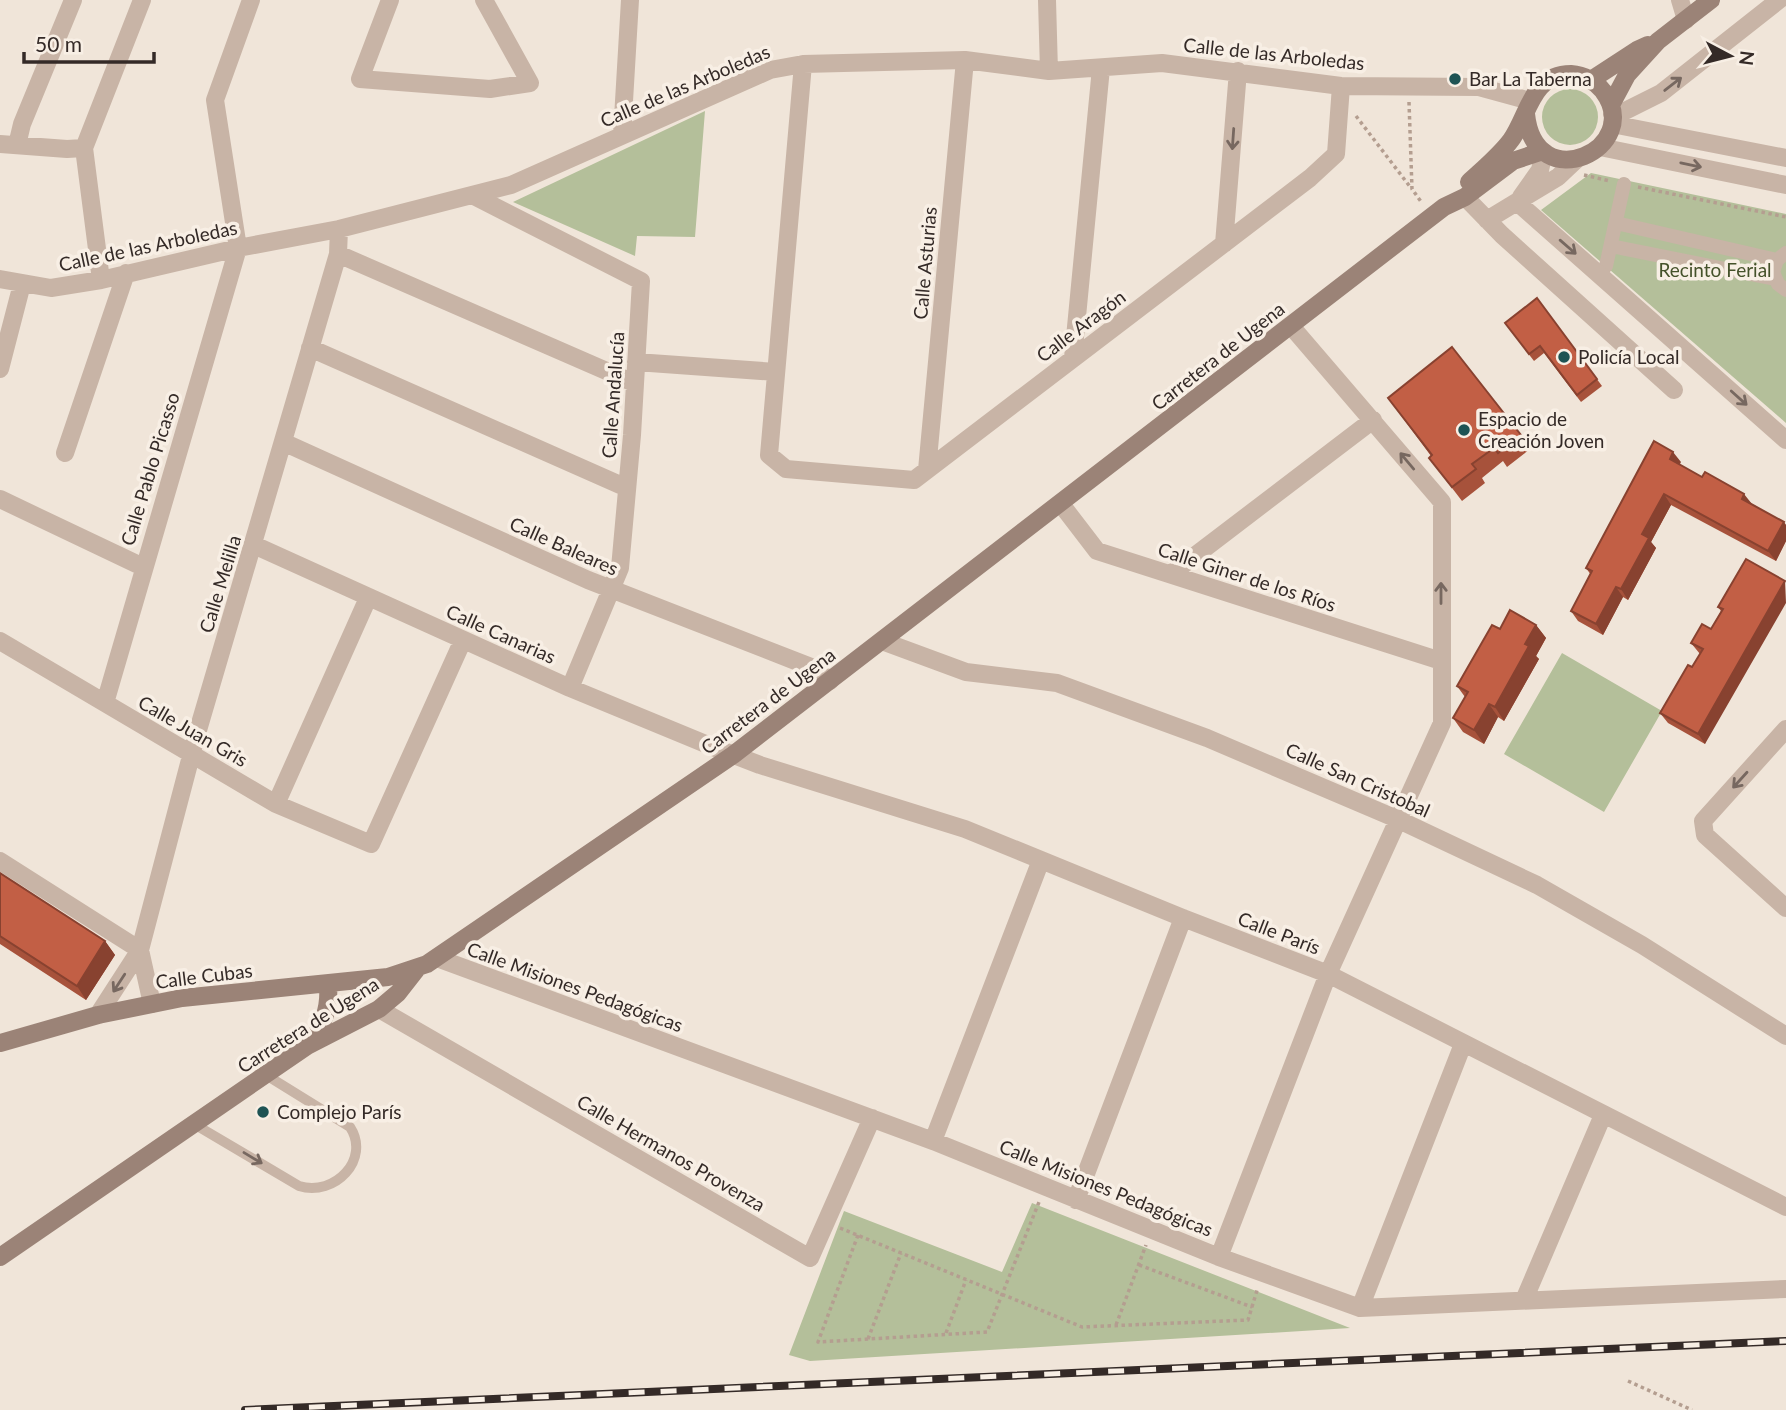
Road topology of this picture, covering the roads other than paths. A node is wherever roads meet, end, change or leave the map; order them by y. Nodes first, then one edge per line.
1 (72, 0) edge
2 (142, 0) edge
3 (251, 0) edge
4 (390, 0) edge
5 (485, 0) edge
6 (630, 0) edge
7 (1047, 0) edge
8 (1680, 0) edge
9 (1711, 0) edge
10 (1779, 0) edge
11 (1686, 20) junction
12 (1658, 41) junction
13 (965, 60) junction
14 (803, 64) junction
15 (1101, 68) junction
16 (1049, 71) junction
17 (1238, 71) junction
18 (1591, 80) junction
19 (1341, 86) junction
20 (1528, 107) junction
21 (1612, 114) junction
22 (622, 135) junction
23 (9, 145) edge
24 (1600, 147) junction
25 (84, 148) junction
26 (1544, 152) junction
27 (1786, 158) edge
28 (1570, 166) junction
29 (1624, 184) road end
30 (1786, 185) edge
31 (474, 196) junction
32 (1465, 197) junction
33 (1517, 202) junction
34 (1438, 211) junction
35 (1487, 220) junction
36 (1616, 223) junction
37 (339, 229) junction
38 (1224, 244) junction
39 (1611, 246) junction
40 (238, 248) junction
41 (338, 254) junction
42 (1782, 257) edge
43 (1606, 266) dead end
44 (126, 273) junction
45 (0, 279) edge
46 (1775, 279) junction
47 (100, 280) junction
48 (22, 284) junction
49 (1786, 290) edge
50 (1291, 326) junction
51 (310, 348) junction
52 (1073, 358) junction
53 (636, 362) junction
54 (0, 369) edge
55 (776, 372) junction
56 (634, 383) junction
57 (1674, 390) dead end
58 (1373, 420) junction
59 (1786, 440) edge
60 (283, 442) junction
61 (65, 453) dead end
62 (927, 470) junction
63 (627, 488) junction
64 (0, 499) edge
65 (1060, 504) junction
66 (254, 545) junction
67 (143, 567) junction
68 (1171, 574) junction
69 (613, 591) junction
70 (368, 598) junction
71 (463, 640) junction
72 (0, 641) edge
73 (882, 641) junction
74 (1441, 662) junction
75 (830, 681) junction
76 (570, 688) junction
77 (105, 703) junction
78 (1786, 729) edge
79 (192, 755) junction
80 (733, 755) junction
81 (276, 804) junction
82 (1397, 819) junction
83 (1041, 860) junction
84 (0, 862) edge
85 (1786, 908) edge
86 (1183, 918) junction
87 (140, 950) junction
88 (437, 958) junction
89 (416, 970) junction
90 (1328, 974) junction
91 (328, 984) junction
92 (152, 1004) junction
93 (379, 1009) junction
94 (98, 1015) junction
95 (1786, 1036) edge
96 (0, 1043) edge
97 (1463, 1044) junction
98 (307, 1046) junction
99 (266, 1075) junction
100 (1602, 1115) junction
101 (872, 1118) junction
102 (194, 1124) junction
103 (933, 1141) junction
104 (1076, 1200) junction
105 (1786, 1207) edge
106 (1219, 1256) junction
107 (0, 1257) edge
108 (1786, 1289) edge
109 (1524, 1300) junction
110 (1360, 1308) junction

1 - 23 street
2 - 25 street
3 - 40 street
4 - 5 street
6 - 22 street
7 - 16 street
8 - 11 street
9 - 11 main road
21 -> 10 street
11 - 12 main road
12 - 18 main road
12 - 21 main road
13 - 14 street, Calle de las Arboledas
13 - 16 street, Calle de las Arboledas
13 - 62 street, Calle Asturias
14 - 22 street, Calle de las Arboledas
14 - 55 street
15 - 16 street, Calle de las Arboledas
15 - 17 street, Calle de las Arboledas
15 - 52 street
17 - 19 street, Calle de las Arboledas
17 -> 38 street
18 - 20 main road
18 - 21 main road
19 - 20 street, Calle de las Arboledas
19 - 38 street, Calle Aragón
20 - 26 main road
20 - 34 main road
21 - 24 main road
21 - 27 street
22 - 31 street, Calle de las Arboledas
23 - 25 street
24 - 28 main road
24 -> 30 street
25 - 47 street
26 - 28 main road
26 - 32 main road, Carretera de Ugena
26 - 33 street
28 - 33 street
29 - 36 street
31 - 37 street, Calle de las Arboledas
31 - 53 street, Calle Andalucía
32 - 34 main road, Carretera de Ugena
32 - 35 street
33 - 35 street
33 -> 59 street
34 - 50 main road, Carretera de Ugena
35 - 57 street
36 - 39 street
36 - 42 street
37 - 40 street, Calle de las Arboledas
37 - 41 street, Calle Melilla
38 - 52 street, Calle Aragón
39 - 43 street
39 - 46 street
40 - 44 street, Calle de las Arboledas
40 - 67 street, Calle Pablo Picasso
41 - 51 street, Calle Melilla
41 - 56 street
42 - 46 street
44 - 47 street, Calle de las Arboledas
44 - 61 street
45 - 48 street, Calle de las Arboledas
46 - 49 street
47 - 48 street, Calle de las Arboledas
48 - 54 street
50 - 58 street
50 - 65 main road, Carretera de Ugena
51 - 60 street, Calle Melilla
51 - 63 street
52 - 62 street, Calle Aragón
53 - 55 street
53 - 56 street, Calle Andalucía
55 - 62 street, Calle Aragón
56 - 63 street, Calle Andalucía
58 - 68 street
74 -> 58 street
60 - 66 street, Calle Melilla
60 - 69 street, Calle Baleares
63 - 69 street, Calle Andalucía
64 - 67 street
65 - 68 street, Calle Giner de los Ríos
65 - 73 main road, Carretera de Ugena
66 - 70 street, Calle Canarias
66 - 79 street, Calle Melilla
67 - 77 street, Calle Pablo Picasso
68 - 74 street, Calle Giner de los Ríos
69 - 75 street, Calle Baleares
69 - 76 street, Calle Andalucía
70 - 71 street, Calle Canarias
70 - 81 street
71 - 76 street, Calle Canarias
71 - 81 street, Calle Juan Gris
72 - 77 street, Calle Juan Gris
73 - 75 main road, Carretera de Ugena
73 - 82 street, Calle San Cristobal
74 - 82 street
75 - 80 main road, Carretera de Ugena
76 - 80 street, Calle Canarias
77 - 79 street, Calle Juan Gris
78 -> 85 street
79 - 81 street, Calle Juan Gris
79 - 87 street, Calle Melilla
80 - 83 street, Calle París
80 - 88 main road, Carretera de Ugena
82 - 90 street
82 - 95 street, Calle San Cristobal
83 - 86 street, Calle París
83 - 103 street
84 - 87 street
86 - 90 street, Calle París
86 - 104 street
87 - 92 street, Calle Melilla
87 -> 94 street, Calle Melilla
88 - 89 main road, Carretera de Ugena
88 - 101 street, Calle Misiones Pedagógicas
89 - 91 main road, Calle Cubas
89 - 93 main road, Carretera de Ugena
90 - 97 street, Calle París
90 - 106 street
91 - 92 main road, Calle Cubas
91 - 98 main road
92 - 94 main road, Calle Cubas
93 - 98 main road, Carretera de Ugena
93 - 101 street, Calle Hermanos Provenza
94 - 96 main road, Calle Cubas
97 - 100 street, Calle París
97 - 110 street
98 - 99 main road, Carretera de Ugena
99 - 102 main road, Carretera de Ugena
102 -> 99 lane
100 - 105 street, Calle París
100 - 109 street
101 - 103 street, Calle Misiones Pedagógicas
102 - 107 main road, Carretera de Ugena
103 - 104 street, Calle Misiones Pedagógicas
104 - 106 street, Calle Misiones Pedagógicas
106 - 110 street, Calle Misiones Pedagógicas
108 - 109 street, Calle Misiones Pedagógicas
109 - 110 street, Calle Misiones Pedagógicas

